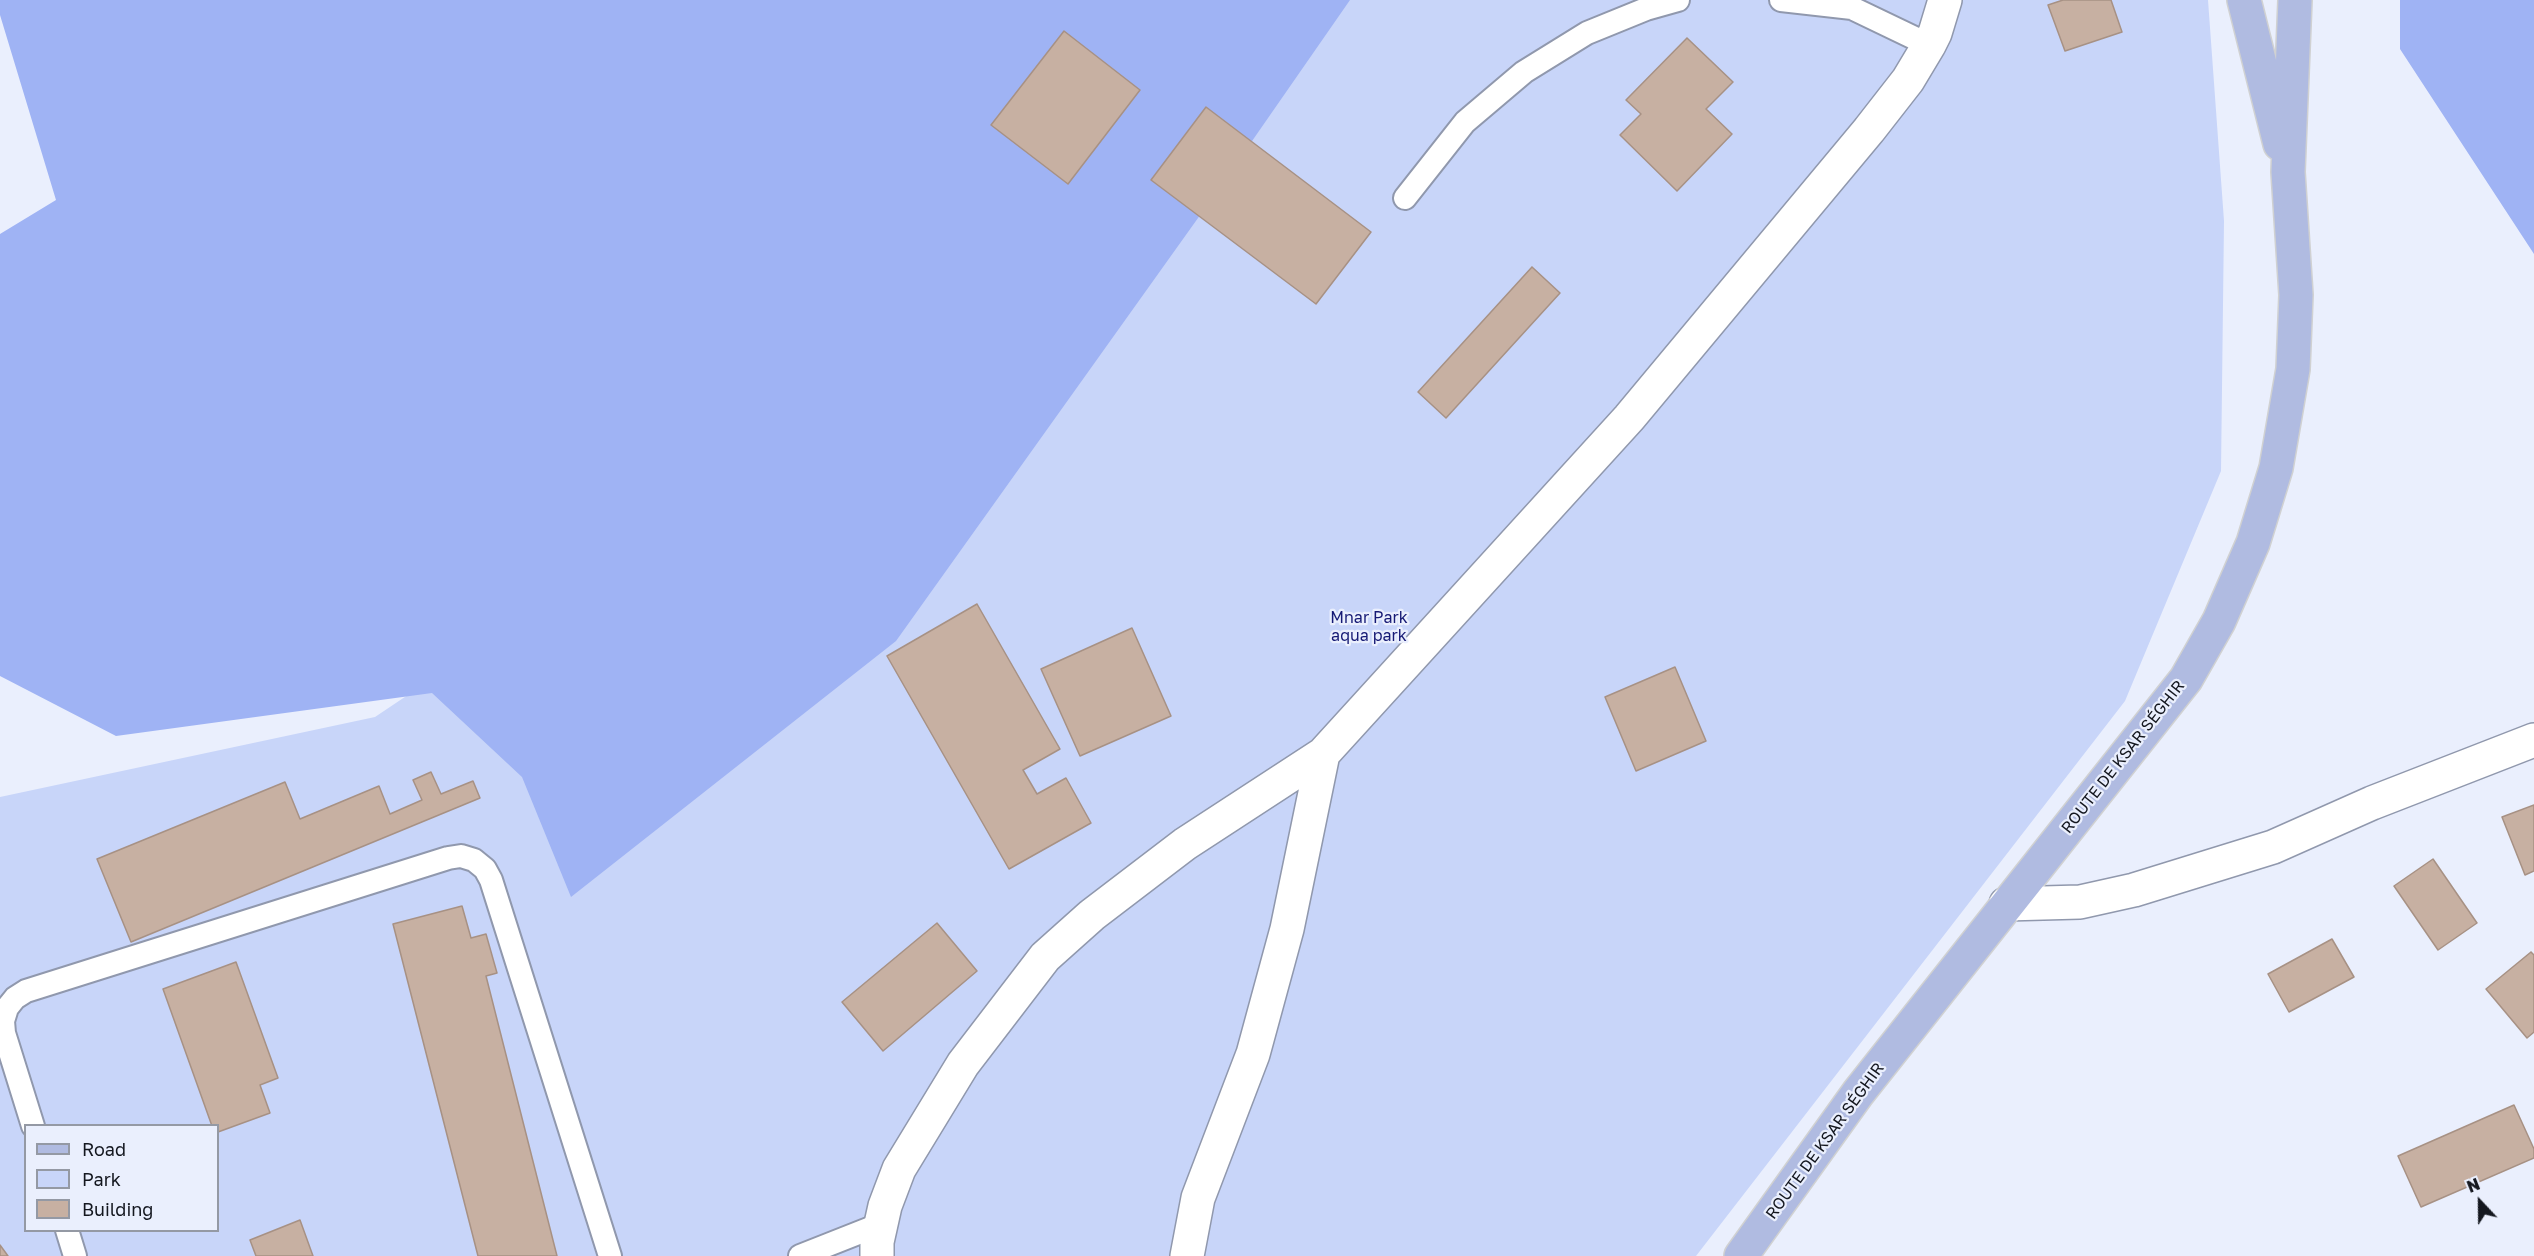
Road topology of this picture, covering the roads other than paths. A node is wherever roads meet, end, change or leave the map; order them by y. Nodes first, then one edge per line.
1 (1678, 0) edge
2 (1781, 0) edge
3 (1945, 0) edge
4 (2244, 0) edge
5 (2295, 0) edge
6 (1850, 4) edge
7 (1929, 45) junction
8 (2288, 172) junction
9 (1405, 198) dead end
10 (2534, 740) edge
11 (1323, 754) junction
12 (2006, 904) junction
13 (33, 1124) edge
14 (881, 1224) junction
15 (68, 1232) edge
16 (75, 1256) edge
17 (610, 1256) edge
18 (800, 1256) edge
19 (877, 1256) edge
20 (1186, 1256) edge
21 (1741, 1256) edge

1 - 9 lane
2 - 6 lane
3 - 7 street
4 - 8 main road
5 - 8 main road
6 - 7 lane
7 - 11 street
8 - 12 main road, ROUTE DE KSAR SÉGHIR
10 - 12 street
11 - 14 street
11 - 20 street
12 - 21 main road, ROUTE DE KSAR SÉGHIR
13 - 17 lane
14 - 18 lane
14 - 19 street
15 - 16 lane

